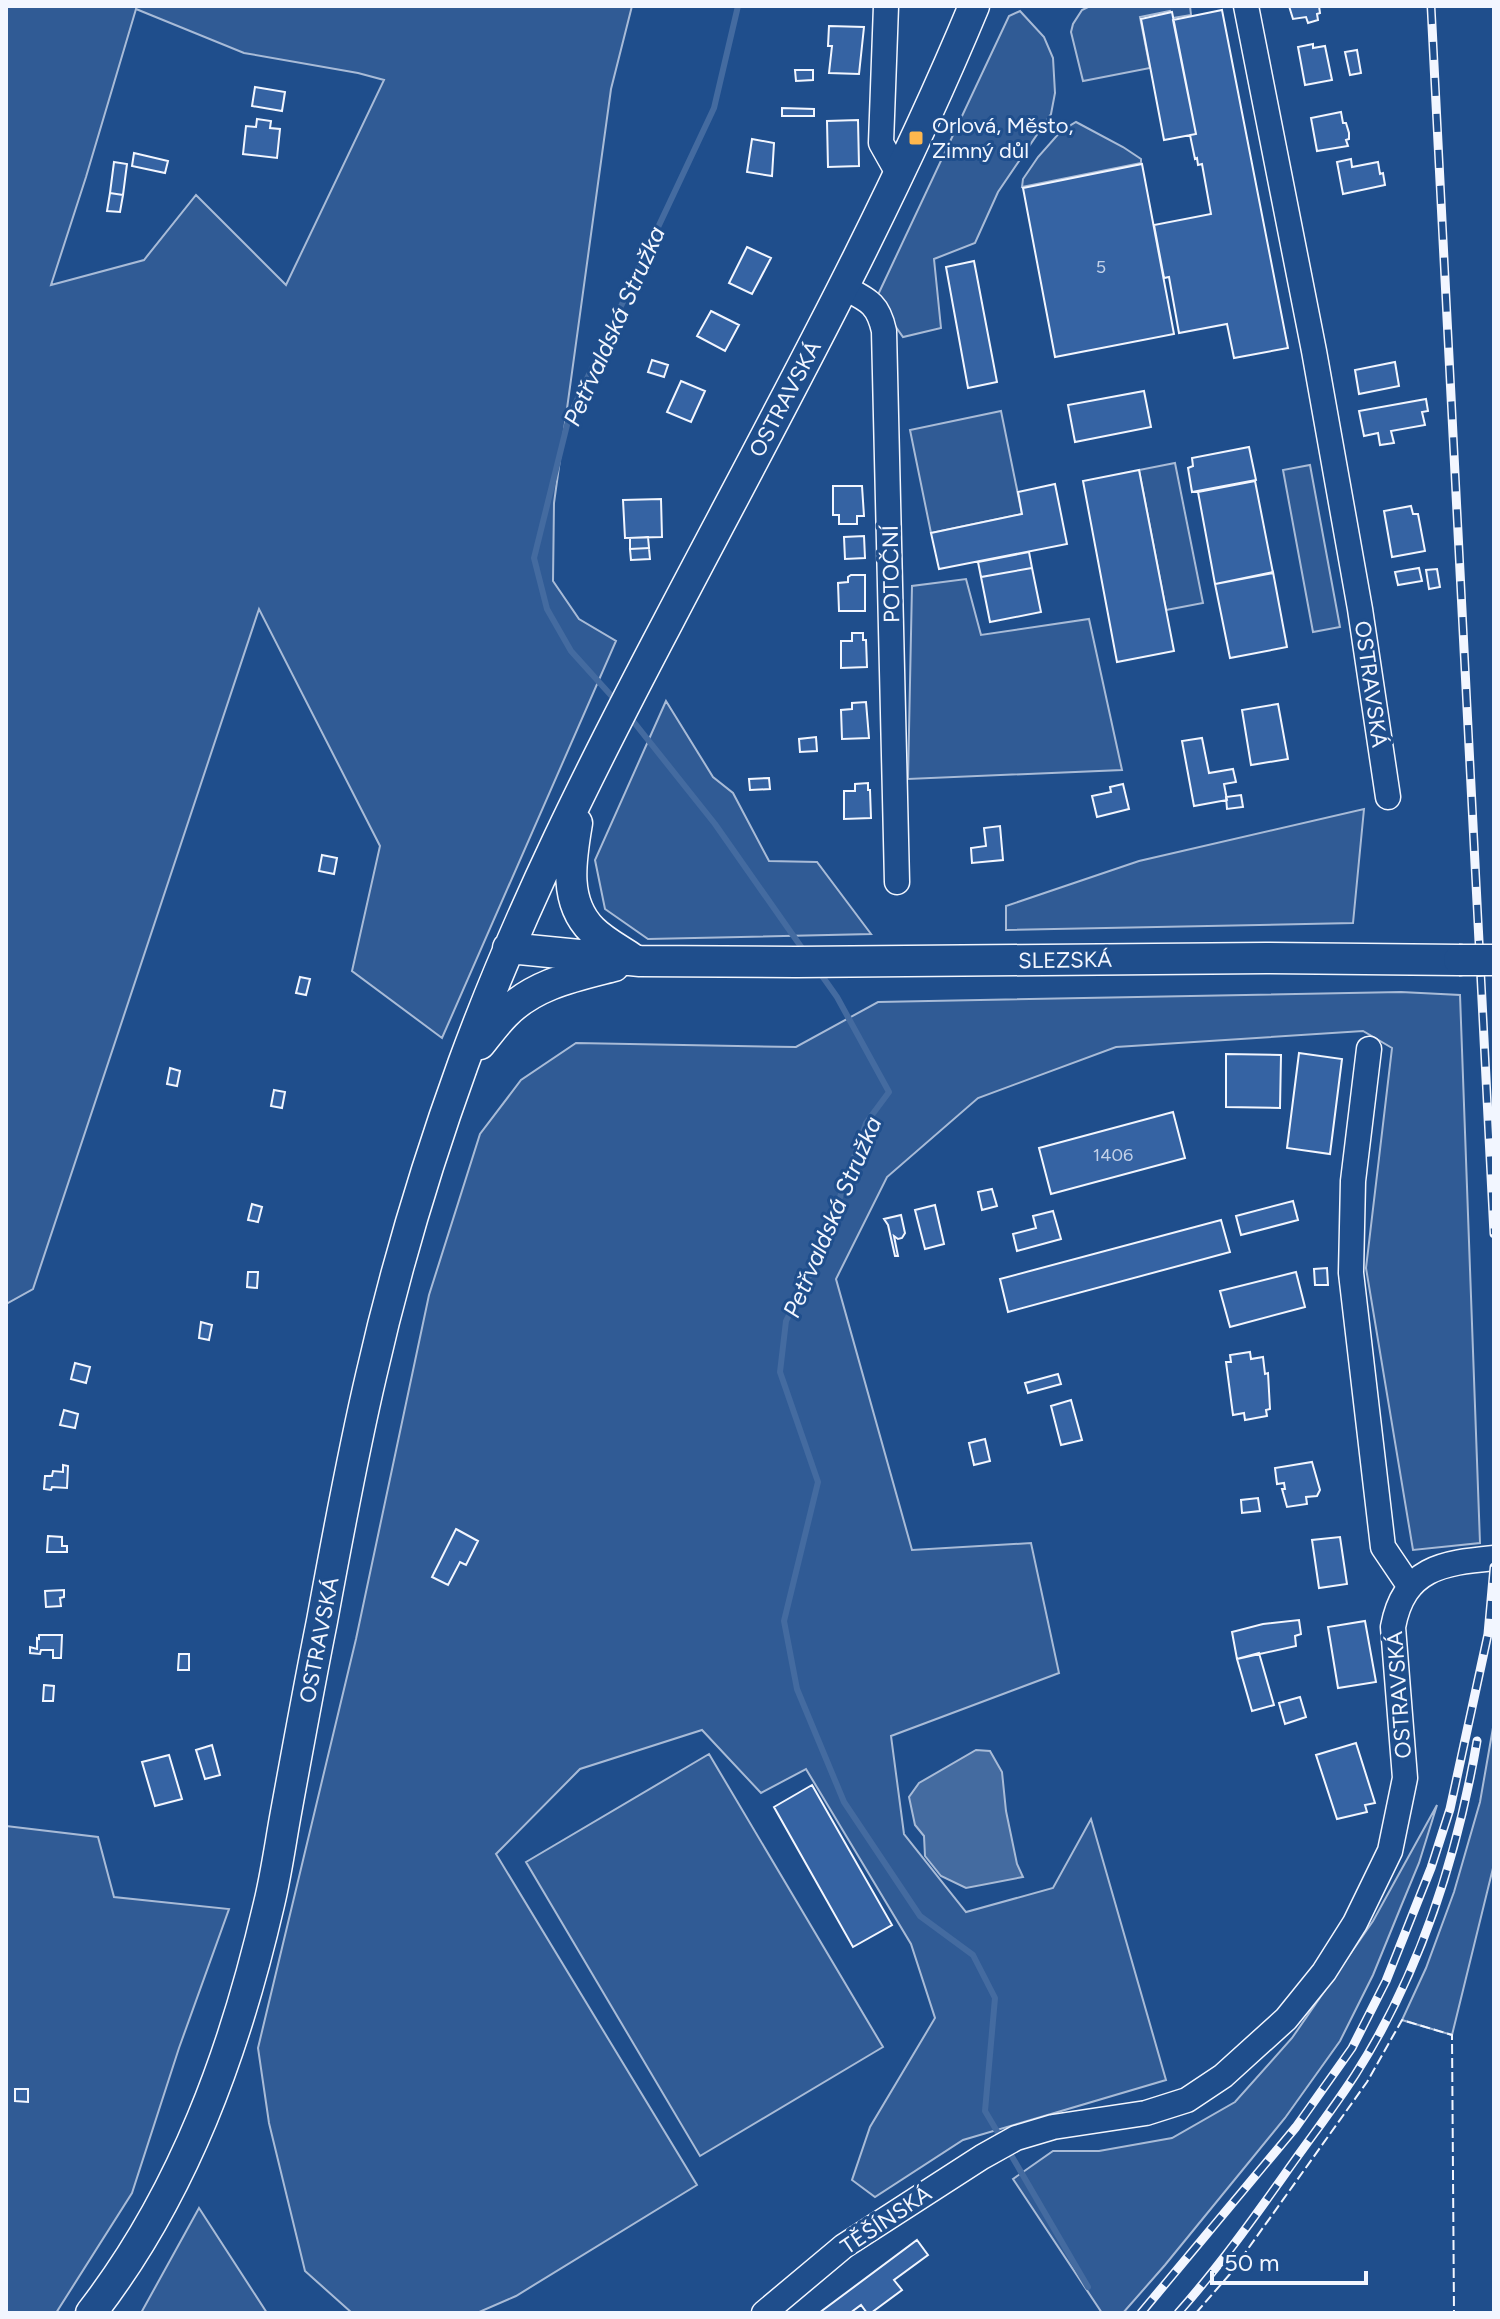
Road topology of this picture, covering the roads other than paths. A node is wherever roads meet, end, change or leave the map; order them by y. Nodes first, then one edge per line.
1 (886, 6) edge
2 (974, 6) edge
3 (1246, 6) edge
4 (899, 175) junction
5 (843, 287) junction
6 (583, 785) junction
7 (1388, 797) dead end
8 (897, 882) dead end
9 (508, 948) junction
10 (635, 960) junction
11 (1494, 960) edge
12 (1369, 1049) dead end
13 (463, 1063) junction
14 (1494, 1558) edge
15 (1410, 1587) junction
16 (1016, 2138) joint
17 (91, 2313) edge
18 (764, 2313) edge

1 - 4 street
2 - 4 main road, OSTRAVSKÁ
3 - 7 street, OSTRAVSKÁ
4 - 5 main road, OSTRAVSKÁ
5 - 6 main road, OSTRAVSKÁ
5 - 8 street, POTOČNÍ
6 - 9 main road, OSTRAVSKÁ
6 - 10 main road
9 - 10 main road, SLEZSKÁ
9 - 13 main road, OSTRAVSKÁ
10 - 11 main road, SLEZSKÁ, bridge
10 - 13 main road
12 - 15 street
13 - 17 main road, OSTRAVSKÁ
14 - 15 street
15 - 16 street, OSTRAVSKÁ
16 - 18 street, TĚŠÍNSKÁ

